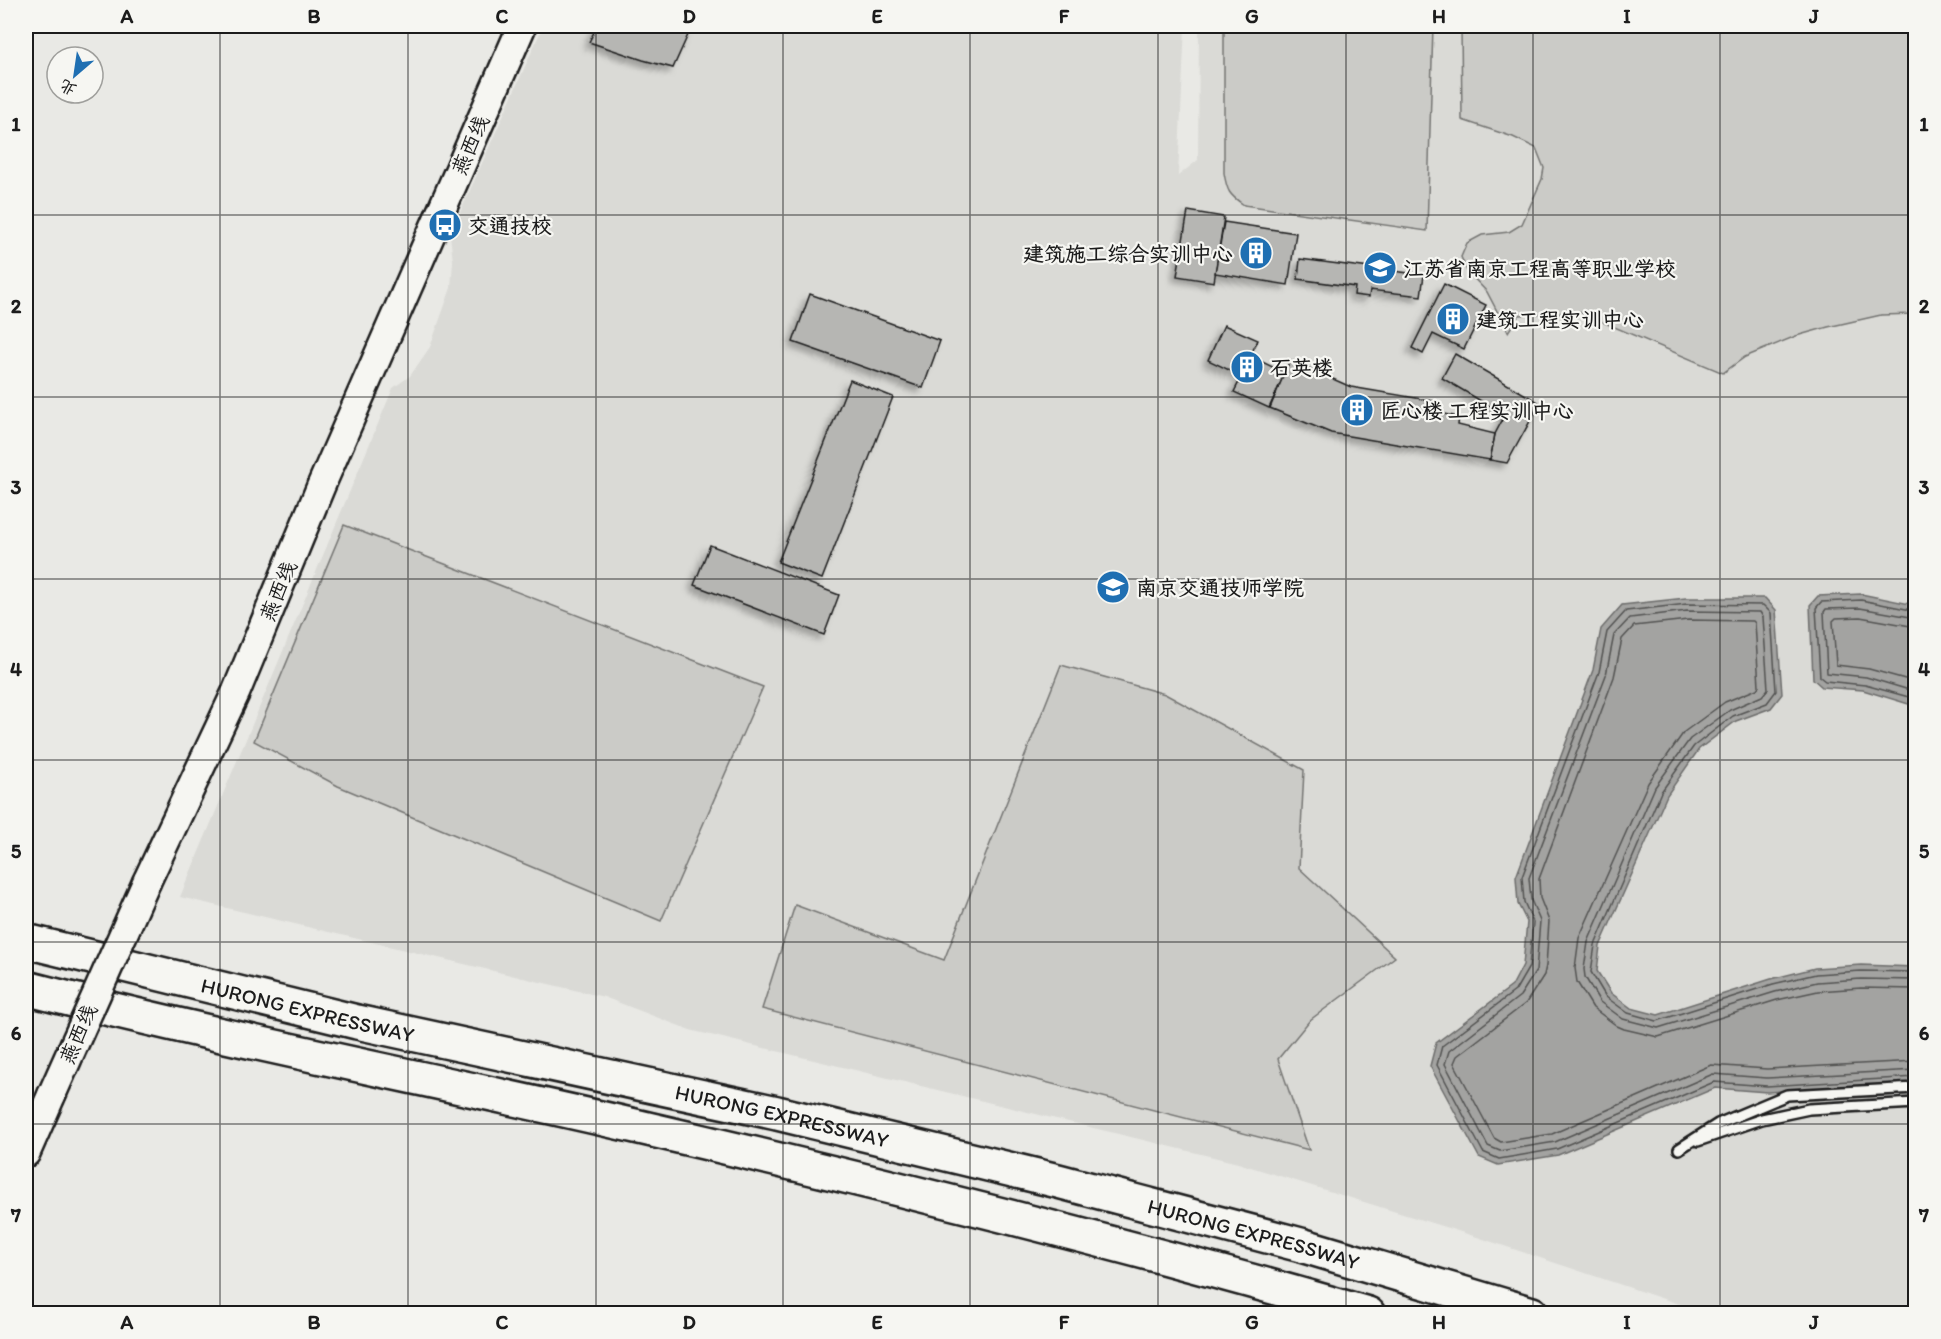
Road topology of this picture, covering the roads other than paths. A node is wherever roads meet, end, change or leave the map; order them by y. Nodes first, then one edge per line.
1 (522, 26) edge
2 (26, 941) edge
3 (26, 988) edge
4 (1916, 1088) edge
5 (1916, 1103) edge
6 (26, 1153) edge
7 (1368, 1314) edge
8 (1532, 1314) edge

1 - 6 main road, 燕西线, bridge
2 - 8 highway, HURONG EXPRESSWAY
3 - 7 highway, HURONG EXPRESSWAY
4 - 5 lane

